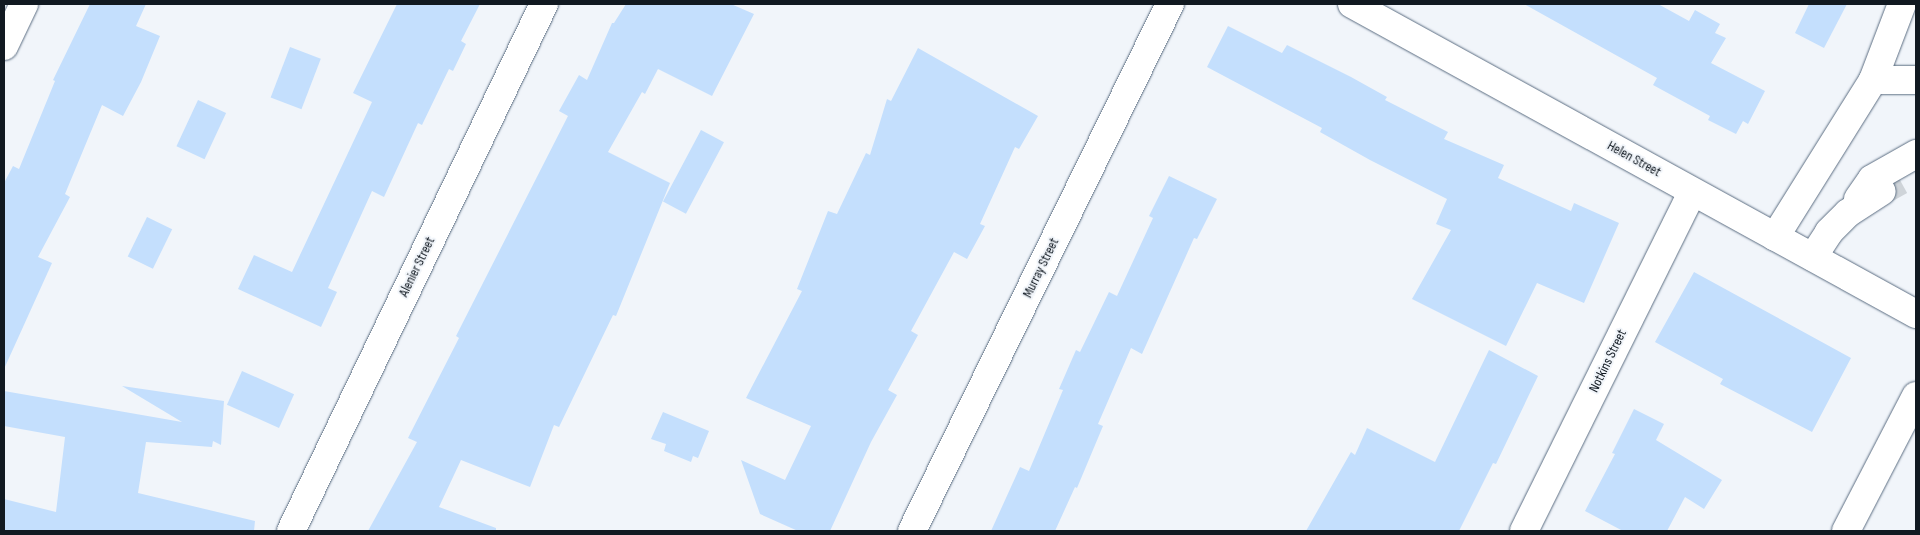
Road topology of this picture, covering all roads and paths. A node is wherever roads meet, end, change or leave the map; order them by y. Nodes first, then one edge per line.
1 (24, 4) edge
2 (544, 4) edge
3 (1170, 4) edge
4 (1352, 4) edge
5 (1902, 4) edge
6 (4, 46) edge
7 (1873, 80) junction
8 (1916, 80) edge
9 (1916, 154) edge
10 (1900, 182) tunnel mouth
11 (1692, 192) junction
12 (1848, 213) junction
13 (1775, 237) junction
14 (1813, 257) junction
15 (1916, 314) edge
16 (1916, 396) edge
17 (291, 531) edge
18 (912, 531) edge
19 (1524, 531) edge
20 (1846, 531) edge

1 - 6 street
2 - 17 street, Alenier Street
3 - 18 street, Murray Street
4 - 11 street, Helen Street
5 - 7 street
7 - 8 street
7 - 13 street
9 - 12 street
10 - 12 street
11 - 13 street, Helen Street
11 - 19 street, Notkins Street
12 - 14 street
13 - 14 street, Helen Street
14 - 15 street, Helen Street
16 - 20 street

